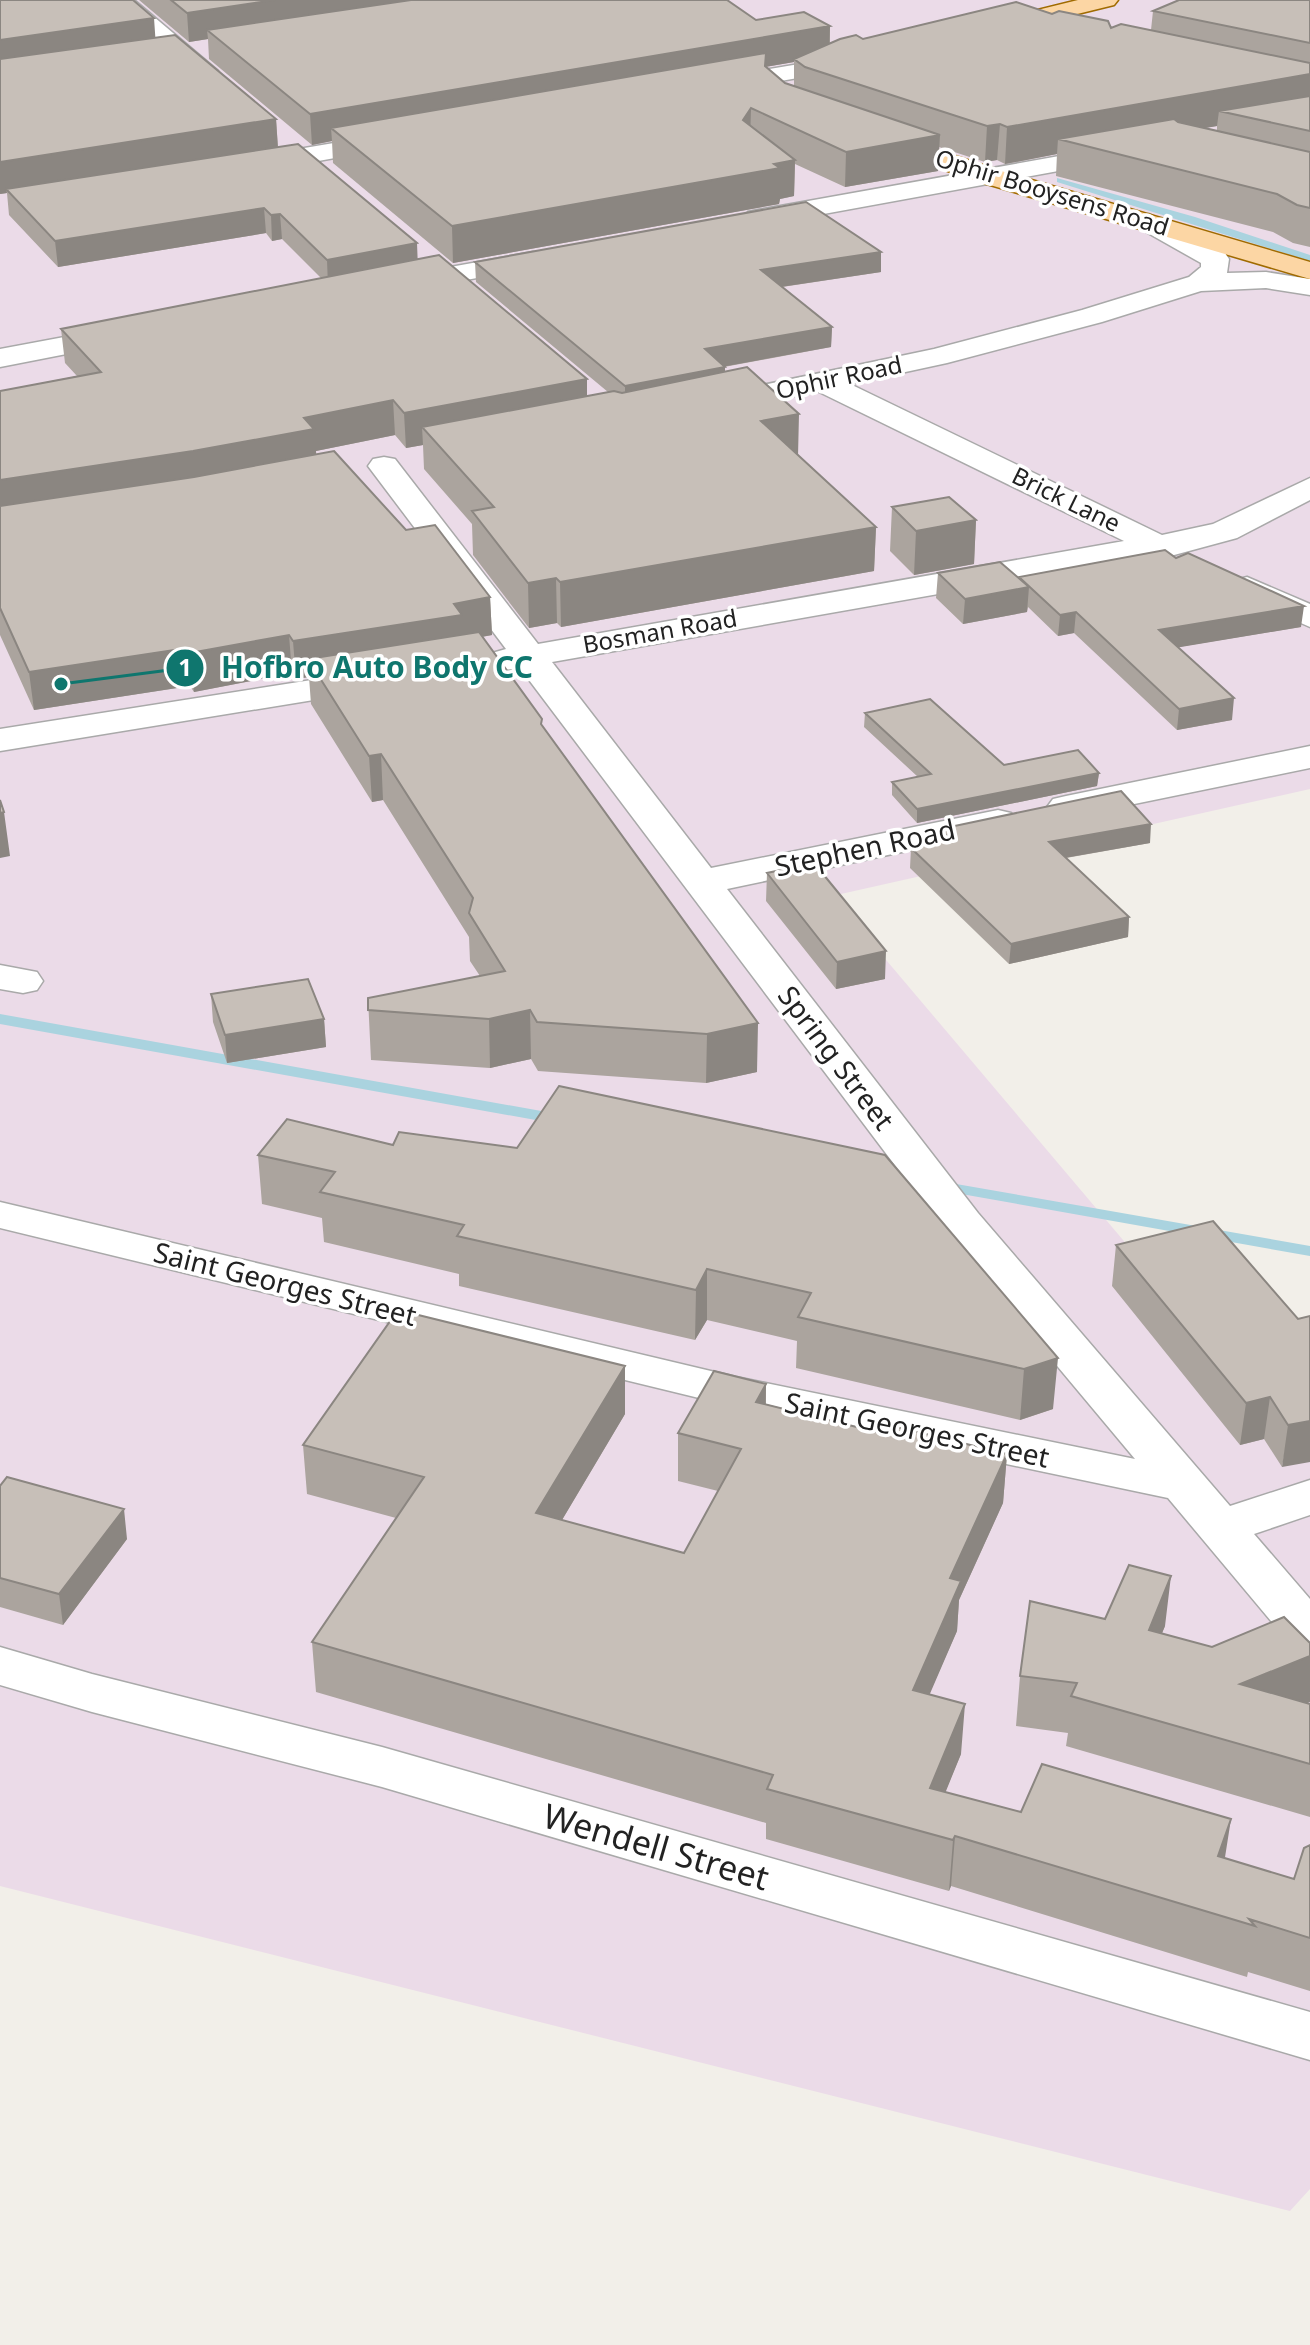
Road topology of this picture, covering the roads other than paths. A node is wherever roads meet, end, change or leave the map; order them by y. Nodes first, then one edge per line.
1 (120, 0) edge
2 (1106, 0) edge
3 (1005, 25) junction
4 (965, 34) edge
5 (1066, 38) edge
6 (214, 49) edge
7 (183, 53) junction
8 (152, 58) edge
9 (856, 60) edge
10 (829, 66) junction
11 (231, 95) edge
12 (768, 100) joint
13 (862, 133) edge
14 (279, 136) edge
15 (421, 136) edge
16 (1147, 149) edge
17 (303, 157) junction
18 (226, 169) edge
19 (326, 176) edge
20 (989, 176) junction
21 (1149, 222) junction
22 (725, 224) edge
23 (421, 256) edge
24 (553, 256) edge
25 (1310, 271) edge
26 (444, 276) junction
27 (1199, 283) junction
28 (1310, 287) edge
29 (367, 290) edge
30 (468, 295) edge
31 (150, 330) edge
32 (0, 358) edge
33 (822, 382) junction
34 (683, 410) edge
35 (383, 466) dead end
36 (1310, 488) edge
37 (1156, 545) junction
38 (1310, 617) edge
39 (531, 655) junction
40 (470, 665) edge
41 (393, 678) edge
42 (0, 740) edge
43 (1310, 757) edge
44 (702, 882) junction
45 (0, 1215) edge
46 (1181, 1484) junction
47 (1310, 1497) edge
48 (1219, 1528) junction
49 (1310, 1633) edge
50 (0, 1666) edge
51 (1310, 2036) edge

1 - 7 street
2 - 3 main road
3 - 4 main road
3 - 5 street
6 - 7 street
7 - 8 street
7 - 11 street
9 - 10 main road
10 - 12 main road
10 - 12 street
13 - 20 main road, Ophir Booysens Road
14 - 17 street
15 - 17 street
16 - 20 street
17 - 18 street
17 - 19 street
20 - 21 main road, Ophir Booysens Road
20 - 22 street
21 - 25 main road, Ophir Booysens Road
21 - 27 street
23 - 26 street
24 - 26 street
26 - 29 street
26 - 30 street
27 - 28 street, Ophir Road
27 - 33 street, Ophir Road
31 - 32 street
33 - 34 street, Ophir Road
33 - 37 street, Brick Lane
35 - 39 street, Spring Street
36 - 37 street, Bosman Road
37 - 38 street, Brick Lane
37 - 39 street, Bosman Road
39 - 40 street, Bosman Road
39 - 44 street, Spring Street
41 - 42 street
43 - 44 street, Stephen Road
44 - 46 street, Spring Street
45 - 46 street, Saint Georges Street
46 - 48 street, Spring Street
47 - 48 street
48 - 49 street, Spring Street
50 - 51 street, Wendell Street

